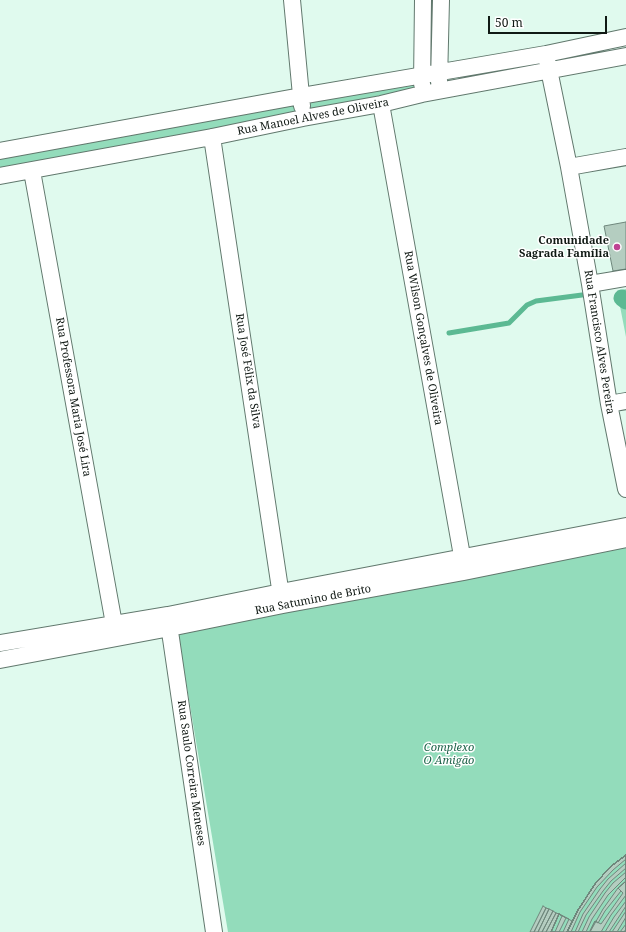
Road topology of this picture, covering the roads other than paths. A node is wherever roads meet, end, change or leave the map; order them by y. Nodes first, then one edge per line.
1 (292, 0) edge
2 (423, 0) edge
3 (441, 0) edge
4 (626, 38) edge
5 (546, 54) junction
6 (626, 56) edge
7 (550, 71) junction
8 (439, 72) junction
9 (422, 75) junction
10 (440, 92) junction
11 (422, 94) junction
12 (301, 96) junction
13 (381, 104) junction
14 (303, 118) junction
15 (212, 137) junction
16 (0, 151) edge
17 (626, 157) edge
18 (569, 167) junction
19 (32, 171) junction
20 (0, 176) edge
21 (626, 278) edge
22 (590, 284) junction
23 (626, 401) edge
24 (609, 404) junction
25 (626, 489) edge
26 (626, 526) edge
27 (626, 539) edge
28 (463, 565) junction
29 (282, 598) junction
30 (169, 622) junction
31 (114, 624) junction
32 (0, 643) edge
33 (0, 660) edge
34 (214, 932) edge

1 - 12 street
2 - 9 street
3 - 8 street
4 - 5 street, Rua Manoel Alves de Oliveira
5 - 7 street, Rua Francisco Alves Pereira
5 - 8 street, Rua Manoel Alves de Oliveira
6 - 7 street, Rua Manoel Alves de Oliveira
7 - 10 street, Rua Manoel Alves de Oliveira
7 - 18 street, Rua Francisco Alves Pereira
8 - 9 street, Rua Manoel Alves de Oliveira
8 - 10 street
9 - 11 street
9 - 12 street, Rua Manoel Alves de Oliveira
10 - 11 street, Rua Manoel Alves de Oliveira
11 - 13 street, Rua Manoel Alves de Oliveira
12 - 14 street
12 - 16 street, Rua Manoel Alves de Oliveira
13 - 14 street, Rua Manoel Alves de Oliveira
13 - 28 street, Rua Wilson Gonçalves de Oliveira
14 - 15 street, Rua Manoel Alves de Oliveira
15 - 19 street, Rua Manoel Alves de Oliveira
15 - 29 street, Rua José Félix da Silva
17 - 18 street
18 - 22 street, Rua Francisco Alves Pereira
19 - 20 street, Rua Manoel Alves de Oliveira
19 - 31 street, Rua Professora Maria José Lira
21 - 22 street
22 - 24 street, Rua Francisco Alves Pereira
23 - 24 street
24 - 25 street, Rua Francisco Alves Pereira
26 - 28 street, Rua Satumino de Brito
27 - 28 street, Rua Satumino de Brito
28 - 29 street, Rua Satumino de Brito
29 - 30 street, Rua Satumino de Brito
30 - 31 street, Rua Satumino de Brito
30 - 33 street, Rua Satumino de Brito
30 - 34 street, Rua Saulo Correira Meneses
31 - 32 street, Rua Satumino de Brito

